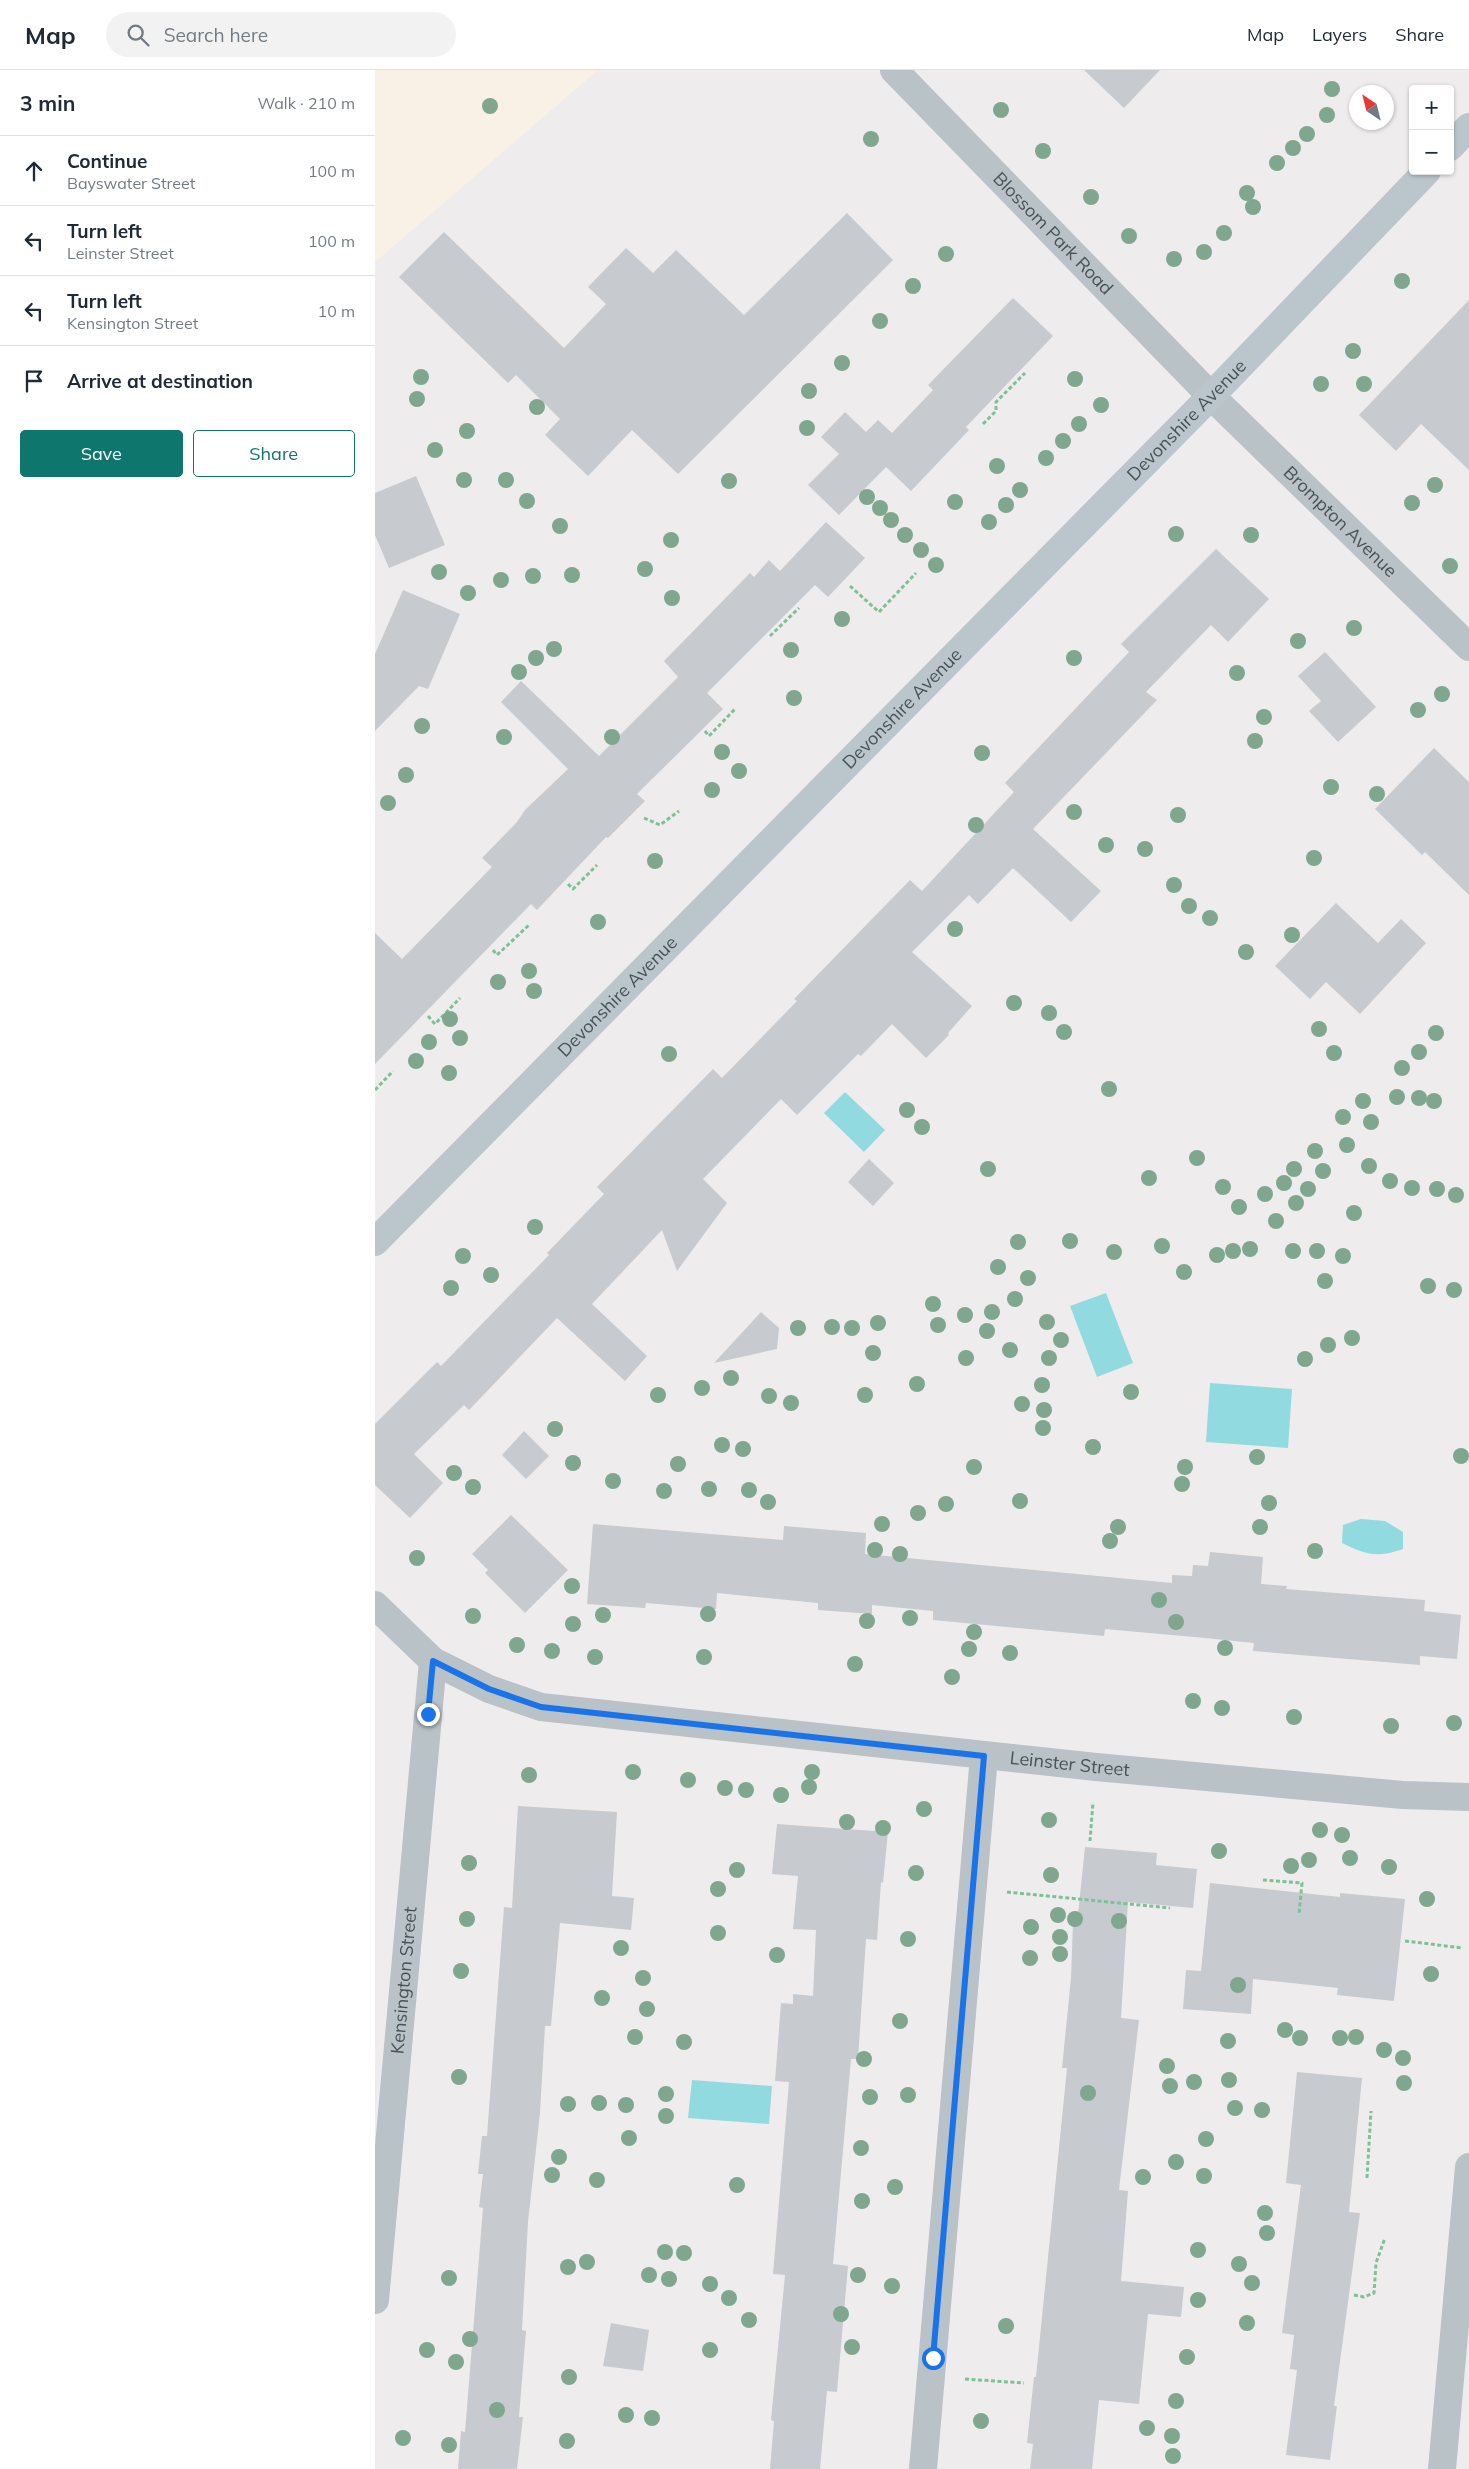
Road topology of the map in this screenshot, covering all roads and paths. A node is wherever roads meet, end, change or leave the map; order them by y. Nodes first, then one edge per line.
1 (893, 70) edge
2 (1469, 128) edge
3 (1454, 143) edge
4 (1423, 175) edge
5 (1025, 373) dead end
6 (1211, 396) junction
7 (983, 424) dead end
8 (916, 573) dead end
9 (850, 586) dead end
10 (799, 608) dead end
11 (770, 636) dead end
12 (1469, 647) edge
13 (735, 709) dead end
14 (705, 731) dead end
15 (679, 811) dead end
16 (644, 818) dead end
17 (597, 865) dead end
18 (568, 884) dead end
19 (529, 924) dead end
20 (493, 950) dead end
21 (460, 998) dead end
22 (428, 1016) dead end
23 (393, 1071) dead end
24 (375, 1090) edge
25 (375, 1242) edge
26 (375, 1605) edge
27 (433, 1661) junction
28 (984, 1756) junction
29 (1469, 1798) edge
30 (1263, 1880) dead end
31 (1005, 1892) dead end
32 (1170, 1908) dead end
33 (1299, 1914) dead end
34 (1405, 1941) dead end
35 (1463, 1948) dead end
36 (1371, 2111) dead end
37 (1469, 2167) edge
38 (1367, 2178) dead end
39 (1385, 2238) dead end
40 (1354, 2296) dead end
41 (375, 2300) edge
42 (959, 2379) dead end
43 (1025, 2383) dead end
44 (923, 2469) edge
45 (1443, 2469) edge

1 - 6 street, Blossom Park Road
2 - 3 main road
4 - 6 main road, Devonshire Avenue
5 - 7 path
6 - 12 street, Brompton Avenue
6 - 25 main road, Devonshire Avenue
8 - 9 path
10 - 11 path
13 - 14 path
15 - 16 path
17 - 18 path
19 - 20 path
21 - 22 path
23 - 24 path
26 - 27 street, Leinster Street
27 - 28 street, Leinster Street
27 - 41 street, Kensington Street
28 - 29 street, Leinster Street
28 - 44 street
30 - 33 path
31 - 32 path
34 - 35 path
36 - 38 path
37 - 45 street
39 - 40 path
42 - 43 path

